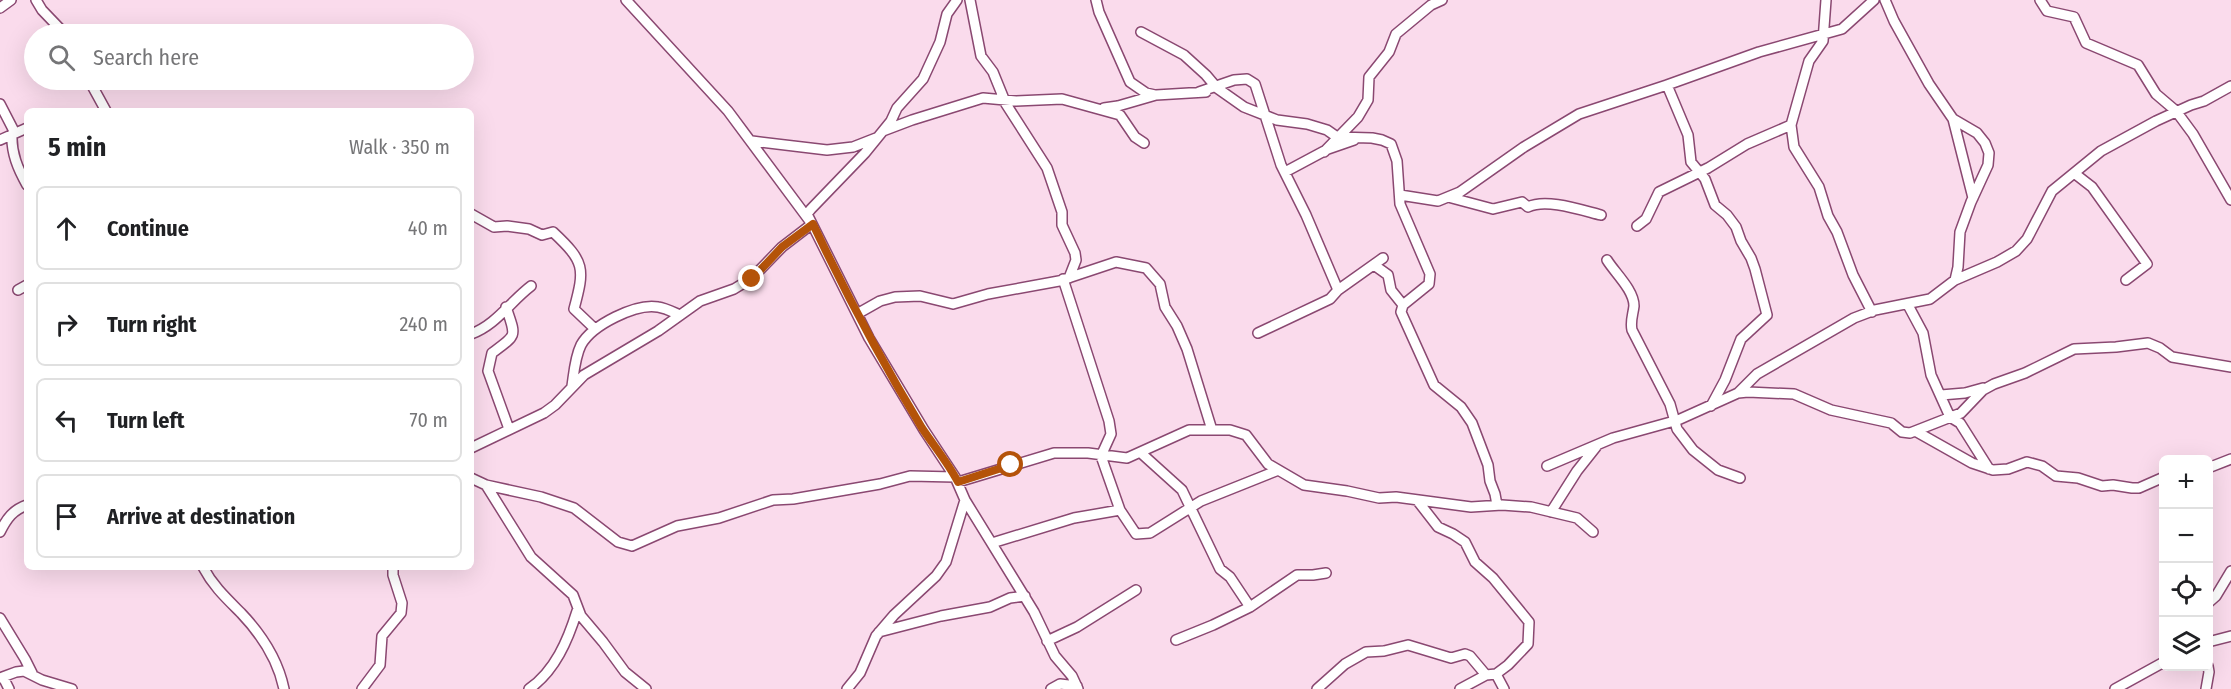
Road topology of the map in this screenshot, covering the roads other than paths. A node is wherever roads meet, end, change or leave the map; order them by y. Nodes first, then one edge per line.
1 (11, 0) edge
2 (36, 0) edge
3 (626, 0) edge
4 (957, 0) edge
5 (970, 0) edge
6 (1096, 0) edge
7 (1442, 0) edge
8 (1826, 0) edge
9 (1874, 0) edge
10 (1885, 0) edge
11 (2040, 0) edge
12 (0, 8) edge
13 (55, 24) edge
14 (1141, 32) dead end
15 (1823, 34) junction
16 (1667, 85) junction
17 (2231, 86) edge
18 (94, 90) edge
19 (1219, 90) junction
20 (1156, 95) junction
21 (1005, 101) junction
22 (0, 104) edge
23 (104, 108) edge
24 (1101, 109) junction
25 (2176, 111) junction
26 (1264, 115) junction
27 (1953, 119) junction
28 (1791, 125) junction
29 (24, 129) edge
30 (13, 133) junction
31 (881, 134) junction
32 (1337, 136) junction
33 (1359, 138) junction
34 (0, 140) edge
35 (752, 141) junction
36 (1144, 143) dead end
37 (1324, 152) junction
38 (1699, 171) junction
39 (1285, 172) junction
40 (2074, 173) junction
41 (24, 180) edge
42 (1400, 195) junction
43 (1448, 197) junction
44 (1973, 198) junction
45 (2231, 200) edge
46 (1600, 215) dead end
47 (474, 216) edge
48 (813, 224) junction
49 (1637, 226) dead end
50 (1383, 258) dead end
51 (1607, 260) dead end
52 (1374, 265) junction
53 (1066, 279) junction
54 (1955, 280) junction
55 (2126, 280) dead end
56 (531, 286) dead end
57 (24, 287) edge
58 (18, 290) dead end
59 (1338, 290) junction
60 (1403, 305) junction
61 (1908, 305) junction
62 (506, 308) junction
63 (1872, 312) junction
64 (857, 314) junction
65 (680, 315) junction
66 (595, 329) junction
67 (474, 333) edge
68 (1258, 333) dead end
69 (2231, 367) edge
70 (572, 386) junction
71 (1989, 387) junction
72 (1737, 393) junction
73 (1941, 395) junction
74 (1711, 406) junction
75 (1950, 417) junction
76 (1674, 421) junction
77 (509, 429) junction
78 (1212, 430) junction
79 (1917, 432) junction
80 (474, 446) edge
81 (1598, 446) junction
82 (1141, 453) junction
83 (1101, 456) junction
84 (2231, 459) edge
85 (1547, 466) dead end
86 (2213, 466) edge
87 (1989, 468) junction
88 (1276, 471) junction
89 (1740, 478) dead end
90 (474, 479) edge
91 (2159, 479) edge
92 (957, 480) junction
93 (486, 485) junction
94 (965, 500) junction
95 (1417, 500) junction
96 (1497, 505) junction
97 (24, 506) edge
98 (1191, 508) junction
99 (1120, 510) junction
100 (1551, 512) junction
101 (0, 532) edge
102 (1593, 532) dead end
103 (992, 543) junction
104 (205, 570) edge
105 (393, 570) edge
106 (2231, 571) edge
107 (1326, 573) dead end
108 (1136, 590) dead end
109 (1025, 596) junction
110 (2213, 599) edge
111 (1250, 607) junction
112 (577, 611) junction
113 (0, 618) edge
114 (879, 632) junction
115 (2231, 636) edge
116 (1176, 640) dead end
117 (1047, 641) junction
118 (2213, 641) edge
119 (2159, 665) edge
120 (2209, 671) edge
121 (32, 674) junction
122 (1496, 674) junction
123 (1486, 675) junction
124 (2, 677) edge
125 (1077, 688) edge
126 (9, 689) edge
127 (72, 689) edge
128 (284, 689) edge
129 (362, 689) edge
130 (529, 689) edge
131 (646, 689) edge
132 (847, 689) edge
133 (1050, 689) edge
134 (1317, 689) edge
135 (1460, 689) edge
136 (1504, 689) edge
137 (2115, 689) edge
138 (2206, 689) edge

1 - 12 street
2 - 13 street
3 - 35 street
4 - 31 street
5 - 21 street
6 - 20 street
7 - 32 street
8 - 15 street
9 - 15 street
10 - 27 street
11 - 25 street
14 - 19 street
15 - 16 street
15 - 28 street
16 - 38 street
16 - 43 street
17 - 25 street
18 - 23 street
19 - 20 street
19 - 26 street
19 - 26 street
20 - 24 street
21 - 24 street
21 - 31 street
21 - 53 street
22 - 30 street
24 - 36 street
25 - 40 street
25 - 45 street
26 - 32 street
26 - 39 street
27 - 44 street
27 - 44 street
28 - 38 street
28 - 63 street
29 - 30 street
30 - 34 street
30 - 41 street
31 - 35 street
31 - 48 street
32 - 33 street
32 - 37 street
33 - 37 street
33 - 42 street
35 - 48 street
37 - 39 street
38 - 49 street
38 - 74 street
39 - 59 street
40 - 54 street
40 - 55 street
42 - 43 street
42 - 60 street
43 - 46 street
44 - 54 street
47 - 66 street
48 - 64 street
48 - 65 street
50 - 52 street
51 - 76 street
52 - 59 street
52 - 60 street
53 - 64 street
53 - 78 street
53 - 83 street
54 - 61 street
56 - 62 street
57 - 58 street
59 - 68 street
60 - 96 street
61 - 63 street
61 - 73 street
62 - 67 street
62 - 77 street
63 - 72 street
64 - 92 street
65 - 66 street
65 - 70 street
66 - 70 street
69 - 71 street
70 - 77 street
71 - 73 street
71 - 75 street
72 - 74 street
72 - 79 street
73 - 75 street
74 - 76 street
75 - 79 street
75 - 87 street
76 - 81 street
76 - 89 street
77 - 80 street
78 - 82 street
78 - 88 street
79 - 87 street
81 - 85 street
81 - 100 street
82 - 83 street
82 - 98 street
83 - 92 street
83 - 99 street
84 - 86 street
87 - 91 street
88 - 95 street
88 - 98 street
90 - 93 street
92 - 93 street
92 - 94 street
93 - 112 street
94 - 103 street
94 - 114 street
95 - 96 street
95 - 122 street
96 - 100 street
97 - 101 street
98 - 99 street
98 - 111 street
99 - 103 street
100 - 102 street
103 - 109 street
104 - 128 street
105 - 129 street
106 - 110 street
107 - 111 street
108 - 117 street
109 - 114 street
109 - 117 street
111 - 116 street
112 - 130 street
112 - 131 street
113 - 121 street
114 - 132 street
115 - 118 street
117 - 125 street
119 - 137 street
120 - 138 street
121 - 124 street
121 - 127 street
122 - 123 street
122 - 136 street
123 - 134 street
123 - 135 street
124 - 126 street
125 - 133 street

